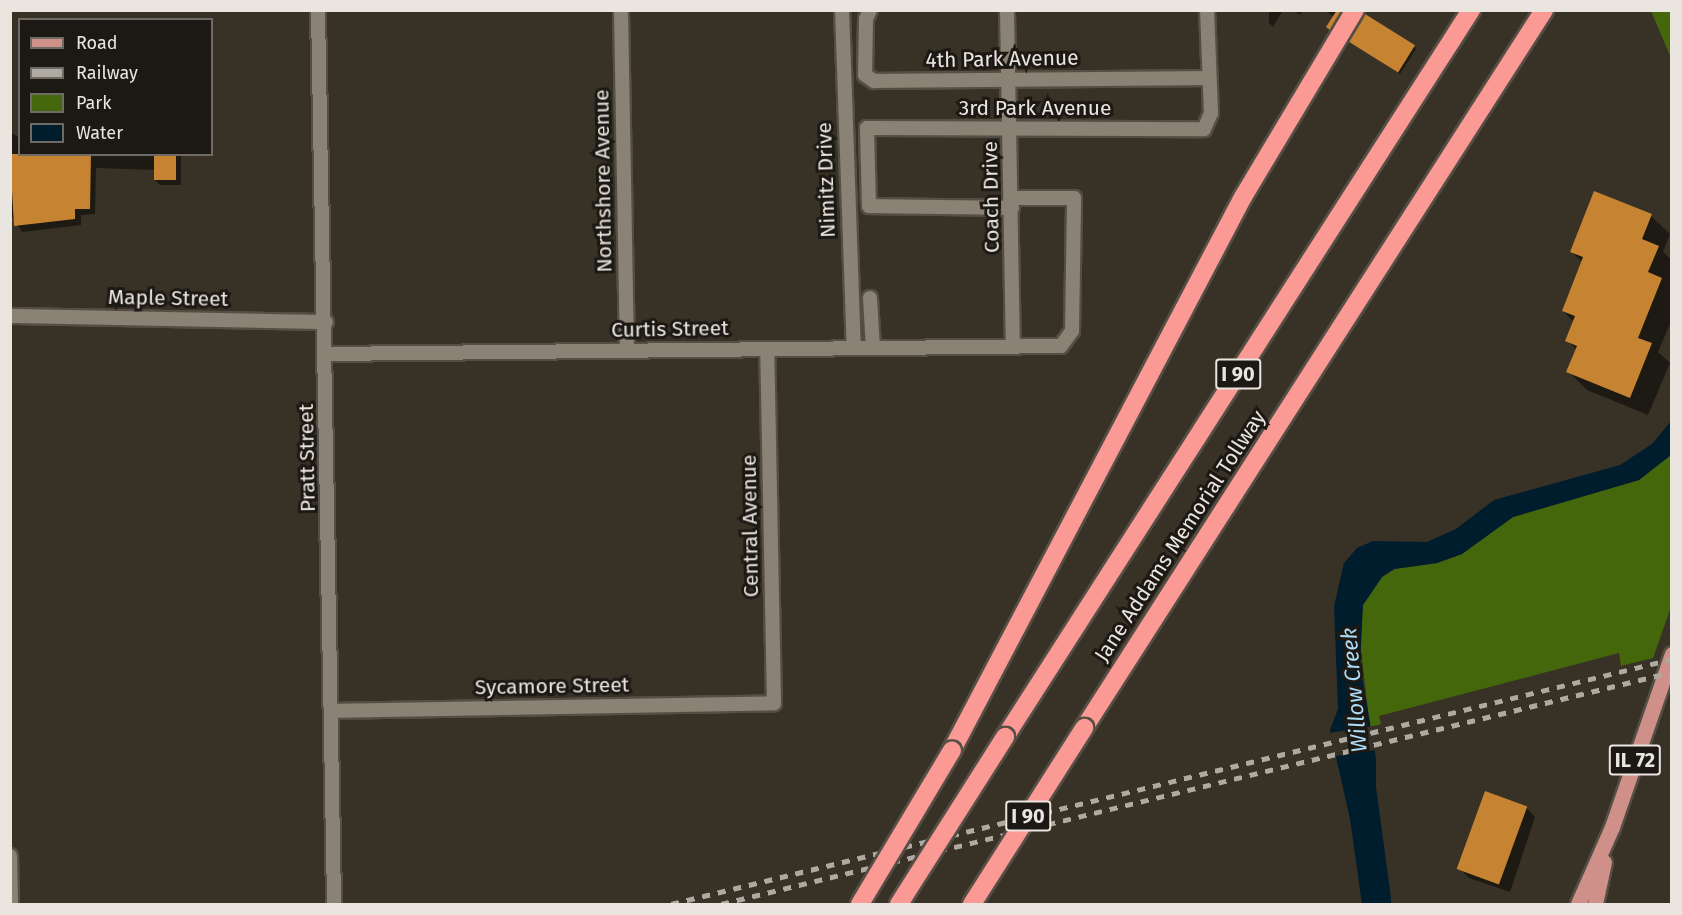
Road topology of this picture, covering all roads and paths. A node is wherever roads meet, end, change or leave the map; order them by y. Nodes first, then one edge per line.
1 (318, 10) edge
2 (621, 10) edge
3 (842, 10) edge
4 (870, 10) edge
5 (1007, 10) edge
6 (1207, 10) edge
7 (1355, 10) edge
8 (1471, 10) edge
9 (1544, 10) edge
10 (1208, 78) junction
11 (1010, 80) junction
12 (1011, 129) junction
13 (1012, 203) junction
14 (870, 298) dead end
15 (10, 316) edge
16 (326, 322) junction
17 (1013, 347) junction
18 (854, 348) junction
19 (873, 348) junction
20 (767, 349) junction
21 (627, 350) junction
22 (326, 354) junction
23 (1671, 654) edge
24 (774, 703) joint
25 (332, 711) junction
26 (1612, 827) junction
27 (10, 856) edge
28 (11, 904) edge
29 (334, 904) edge
30 (860, 904) edge
31 (899, 904) edge
32 (972, 904) edge
33 (1578, 904) edge
34 (1595, 904) edge

1 - 16 street, Pratt Street
2 - 21 street, Northshore Avenue
3 - 18 street, Nimitz Drive
4 - 11 street, 4th Park Avenue
5 - 11 street, Coach Drive
6 - 10 street
7 - 30 highway, bridge
8 - 31 highway, Jane Addams Memorial Tollway / I 90, bridge
9 - 32 highway, Jane Addams Memorial Tollway / I 90, bridge
10 - 11 street, 4th Park Avenue
10 - 12 street, 3rd Park Avenue
11 - 12 street, Coach Drive
12 - 13 street, Coach Drive
12 - 13 street, 3rd Park Avenue
13 - 17 street, Coach Drive
13 - 17 street, Curtis Street
14 - 19 street
15 - 16 street, Maple Street
16 - 22 street, Pratt Street
17 - 19 street, Curtis Street
18 - 19 street, Curtis Street
18 - 20 street, Curtis Street
20 - 21 street, Curtis Street
20 - 24 street, Central Avenue
21 - 22 street, Curtis Street
22 - 25 street, Pratt Street
23 - 26 main road, IL 72
24 - 25 street, Sycamore Street
25 - 29 street, Pratt Street
26 - 33 main road, IL 72
26 - 34 main road, IL 72
27 - 28 street

